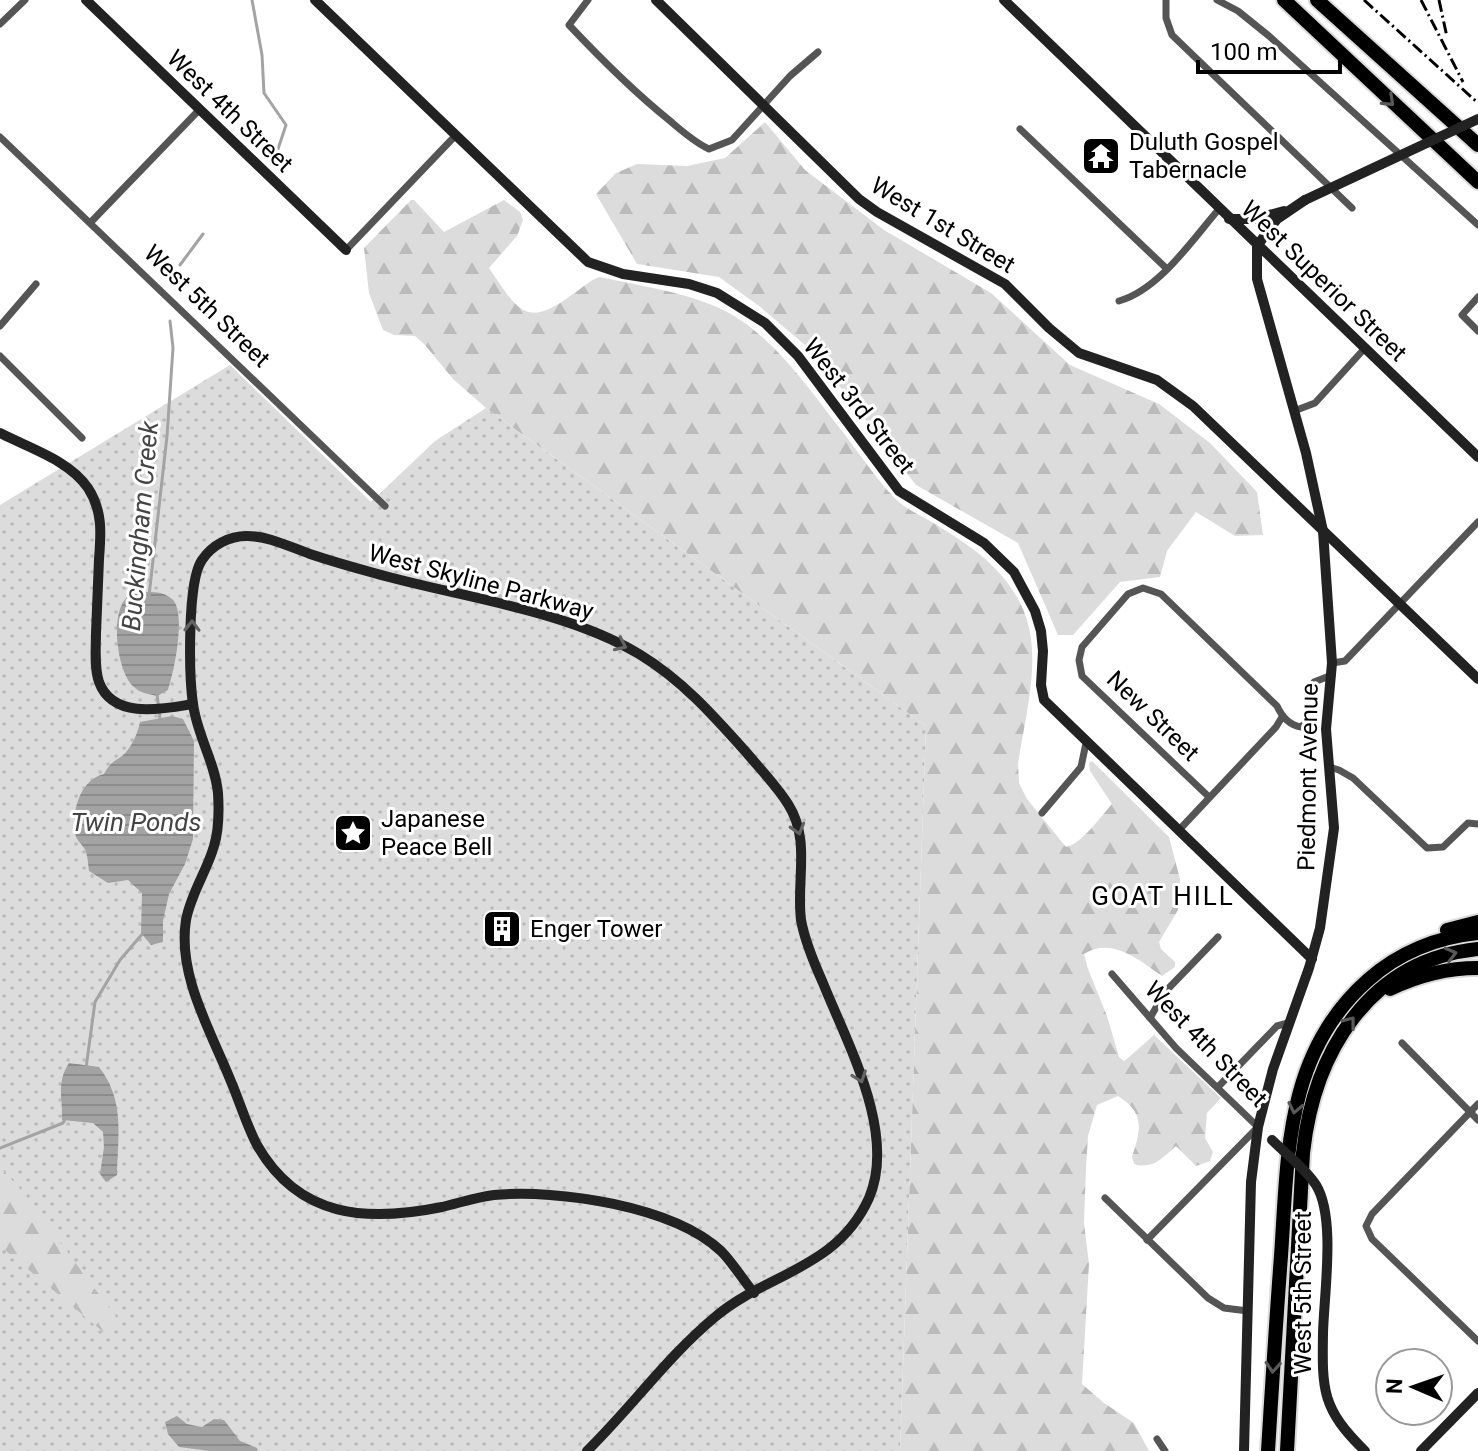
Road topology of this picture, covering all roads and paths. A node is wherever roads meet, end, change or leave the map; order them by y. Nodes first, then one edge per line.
1 (25, 0) edge
2 (86, 0) edge
3 (315, 0) edge
4 (588, 0) edge
5 (656, 0) edge
6 (1004, 0) edge
7 (1166, 0) edge
8 (1217, 0) edge
9 (1284, 0) edge
10 (1317, 0) edge
11 (0, 24) edge
12 (818, 52) dead end
13 (766, 105) junction
14 (200, 109) junction
15 (1478, 119) edge
16 (1020, 129) dead end
17 (455, 136) junction
18 (0, 137) edge
19 (1478, 145) edge
20 (1478, 182) edge
21 (1352, 208) dead end
22 (1219, 209) junction
23 (1290, 209) junction
24 (1229, 219) junction
25 (91, 222) junction
26 (1478, 225) edge
27 (1257, 246) junction
28 (346, 250) joint
29 (1166, 268) junction
30 (36, 284) dead end
31 (1478, 297) edge
32 (1119, 301) dead end
33 (0, 326) edge
34 (1478, 331) edge
35 (1365, 348) junction
36 (0, 356) edge
37 (1294, 411) junction
38 (0, 433) edge
39 (82, 438) dead end
40 (1478, 457) edge
41 (385, 506) dead end
42 (1478, 522) edge
43 (1323, 531) junction
44 (1399, 603) junction
45 (1332, 663) junction
46 (1332, 675) junction
47 (1478, 679) edge
48 (193, 704) junction
49 (1282, 717) junction
50 (1086, 743) junction
51 (1329, 767) junction
52 (1208, 796) junction
53 (1042, 813) dead end
54 (1478, 824) edge
55 (1179, 830) junction
56 (1478, 922) edge
57 (1478, 933) edge
58 (1218, 937) dead end
59 (1420, 944) junction
60 (1478, 949) edge
61 (1312, 959) junction
62 (1478, 968) edge
63 (1426, 969) junction
64 (1112, 974) dead end
65 (1150, 1018) junction
66 (1288, 1023) junction
67 (1402, 1043) dead end
68 (1218, 1087) junction
69 (1478, 1104) edge
70 (1470, 1112) junction
71 (1478, 1120) edge
72 (1258, 1127) junction
73 (1272, 1140) joint
74 (1105, 1198) dead end
75 (1147, 1240) junction
76 (754, 1293) junction
77 (1248, 1311) junction
78 (1478, 1341) edge
79 (1478, 1393) edge
80 (1157, 1439) dead end
81 (587, 1451) edge
82 (1165, 1451) edge
83 (1244, 1451) edge
84 (1268, 1451) edge
85 (1287, 1451) edge
86 (1365, 1451) edge
87 (1421, 1451) edge

1 - 11 street
2 - 14 street, West 4th Street
3 - 17 street, West 3rd Street
4 - 13 street
5 - 13 street, West 1st Street
6 - 22 street, West Superior Street
7 - 21 street
8 - 26 street
9 -> 20 highway
10 - 19 highway
12 - 13 street
13 - 43 street, West 1st Street
14 - 25 street
14 - 28 street, West 4th Street
15 - 23 street, bridge
16 - 29 street
17 - 28 street
17 - 50 street, West 3rd Street
18 - 25 street, West 5th Street
22 - 24 street, West Superior Street
22 - 29 street
23 - 24 street
23 - 27 street
24 - 27 street, West Superior Street
25 - 41 street, West 5th Street
27 - 35 street, West Superior Street
27 - 37 street, Piedmont Avenue
29 - 32 street
30 - 33 street
31 - 34 street
35 - 37 street
35 - 40 street, West Superior Street
36 - 39 street
37 - 43 street, Piedmont Avenue
38 - 48 street
42 - 44 street
43 - 44 street, West 1st Street
43 - 45 street, Piedmont Avenue
44 - 45 street
44 - 47 street, West 1st Street
45 - 46 street, Piedmont Avenue
46 - 49 street
46 - 51 street, Piedmont Avenue
48 - 76 street, West Skyline Parkway
48 -> 76 street, West Skyline Parkway
49 - 52 street
49 - 52 street, New Street
50 - 53 street
50 - 55 street, West 3rd Street
51 - 54 street
51 - 61 street, Piedmont Avenue
52 - 55 street
55 - 61 street, West 3rd Street
56 - 59 highway
57 - 59 highway
58 - 65 street
59 -> 84 highway
63 -> 60 highway
61 - 66 street, Piedmont Avenue
62 - 63 highway
85 -> 63 highway
64 - 65 street, West 4th Street
65 - 68 street, West 4th Street
66 - 68 street
66 - 72 street, Piedmont Avenue
67 - 70 street
68 - 72 street, West 4th Street
69 - 70 street
70 - 71 street
70 - 78 street
72 - 73 street, West 4th Street
72 - 75 street
72 - 77 street, Piedmont Avenue
73 - 86 street, West 5th Street, bridge
74 - 75 street
75 - 77 street
76 - 81 street, West Skyline Parkway
77 - 83 street, Piedmont Avenue
79 - 87 street
80 - 82 street

